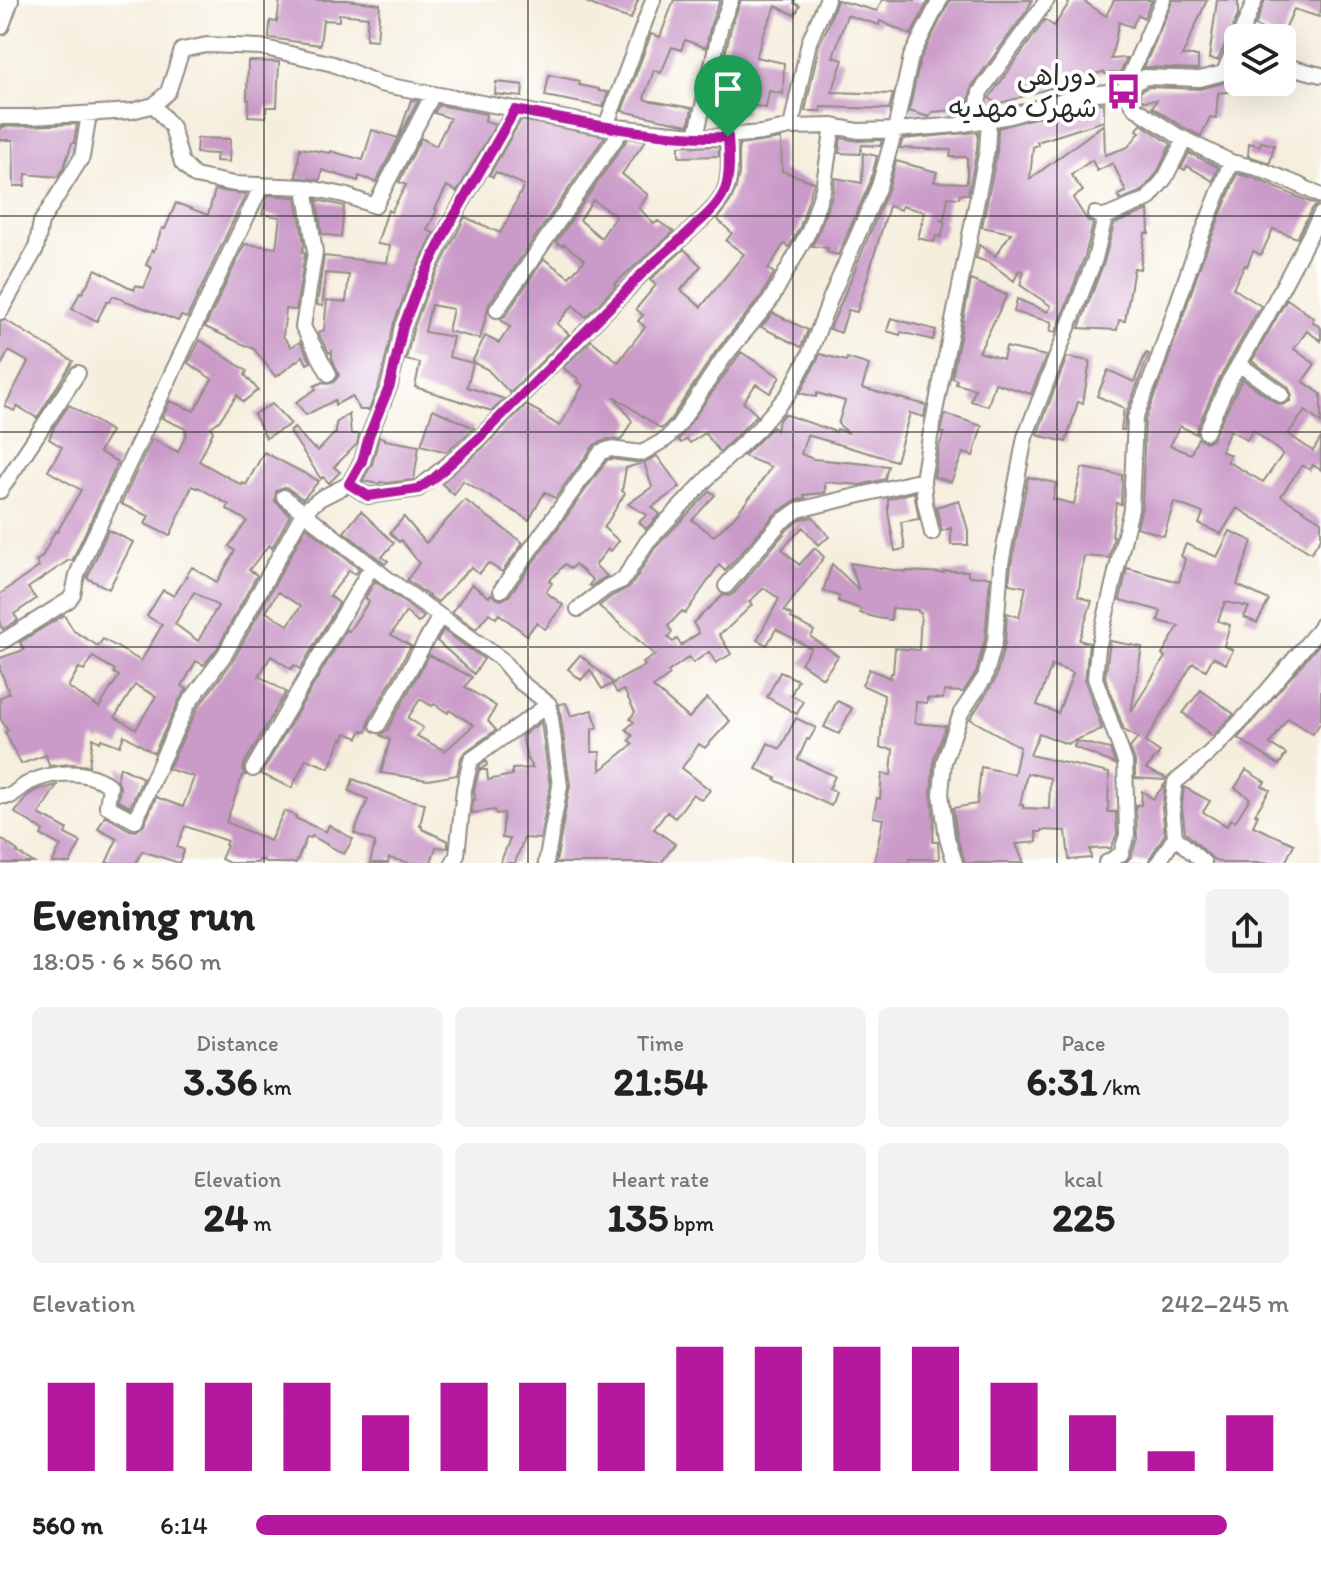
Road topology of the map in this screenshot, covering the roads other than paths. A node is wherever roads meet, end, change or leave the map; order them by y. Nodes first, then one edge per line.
1 (9, 0) edge
2 (653, 0) edge
3 (731, 0) edge
4 (827, 0) edge
5 (940, 0) edge
6 (1047, 0) edge
7 (1163, 0) edge
8 (1255, 0) edge
9 (1245, 24) edge
10 (0, 25) edge
11 (1296, 69) edge
12 (1224, 73) edge
13 (1321, 75) edge
14 (1123, 91) junction
15 (433, 94) junction
16 (154, 105) junction
17 (515, 110) junction
18 (89, 114) junction
19 (0, 117) edge
20 (982, 121) junction
21 (606, 126) junction
22 (833, 126) junction
23 (791, 127) junction
24 (623, 128) junction
25 (895, 130) junction
26 (696, 137) junction
27 (728, 137) junction
28 (1185, 139) junction
29 (1231, 162) junction
30 (262, 185) junction
31 (305, 187) junction
32 (1321, 196) edge
33 (1321, 214) edge
34 (497, 310) dead end
35 (0, 312) edge
36 (1239, 364) junction
37 (78, 373) dead end
38 (329, 374) dead end
39 (1282, 395) dead end
40 (1206, 432) dead end
41 (923, 480) junction
42 (349, 484) junction
43 (0, 491) edge
44 (284, 497) dead end
45 (304, 511) junction
46 (932, 533) dead end
47 (372, 566) junction
48 (726, 586) dead end
49 (501, 590) dead end
50 (578, 609) dead end
51 (440, 616) junction
52 (1321, 625) edge
53 (0, 643) edge
54 (549, 704) junction
55 (378, 725) dead end
56 (253, 769) dead end
57 (0, 796) edge
58 (1175, 837) junction
59 (453, 863) edge
60 (546, 863) edge
61 (955, 863) edge
62 (1106, 863) edge
63 (1158, 863) edge
64 (1204, 863) edge

1 - 10 street
2 - 21 street
3 - 26 street
4 - 23 street
5 - 25 street
6 - 20 street
7 - 14 street
8 - 9 street
11 - 13 street
12 - 14 street
14 - 20 street
14 - 28 street
15 - 16 street
15 - 17 street
15 - 31 street
16 - 18 street
16 - 30 street
17 - 21 street
17 - 42 street
18 - 19 street
18 - 35 street
20 - 25 street
20 - 41 street
21 - 24 street
22 - 23 street
22 - 25 street
22 - 49 street
23 - 27 street
24 - 26 street
24 - 34 street
25 - 50 street
26 - 27 street
27 - 42 street
28 - 29 street
28 - 61 street
29 - 32 street
29 - 62 street
30 - 31 street
30 - 53 street
31 - 38 street
33 - 36 street
36 - 39 street
36 - 40 street
37 - 43 street
41 - 46 street
41 - 48 street
42 - 45 street
44 - 45 street
45 - 47 street
45 - 57 street
47 - 51 street
47 - 56 street
51 - 54 street
51 - 55 street
52 - 58 street
54 - 59 street
54 - 60 street
58 - 63 street
58 - 64 street

